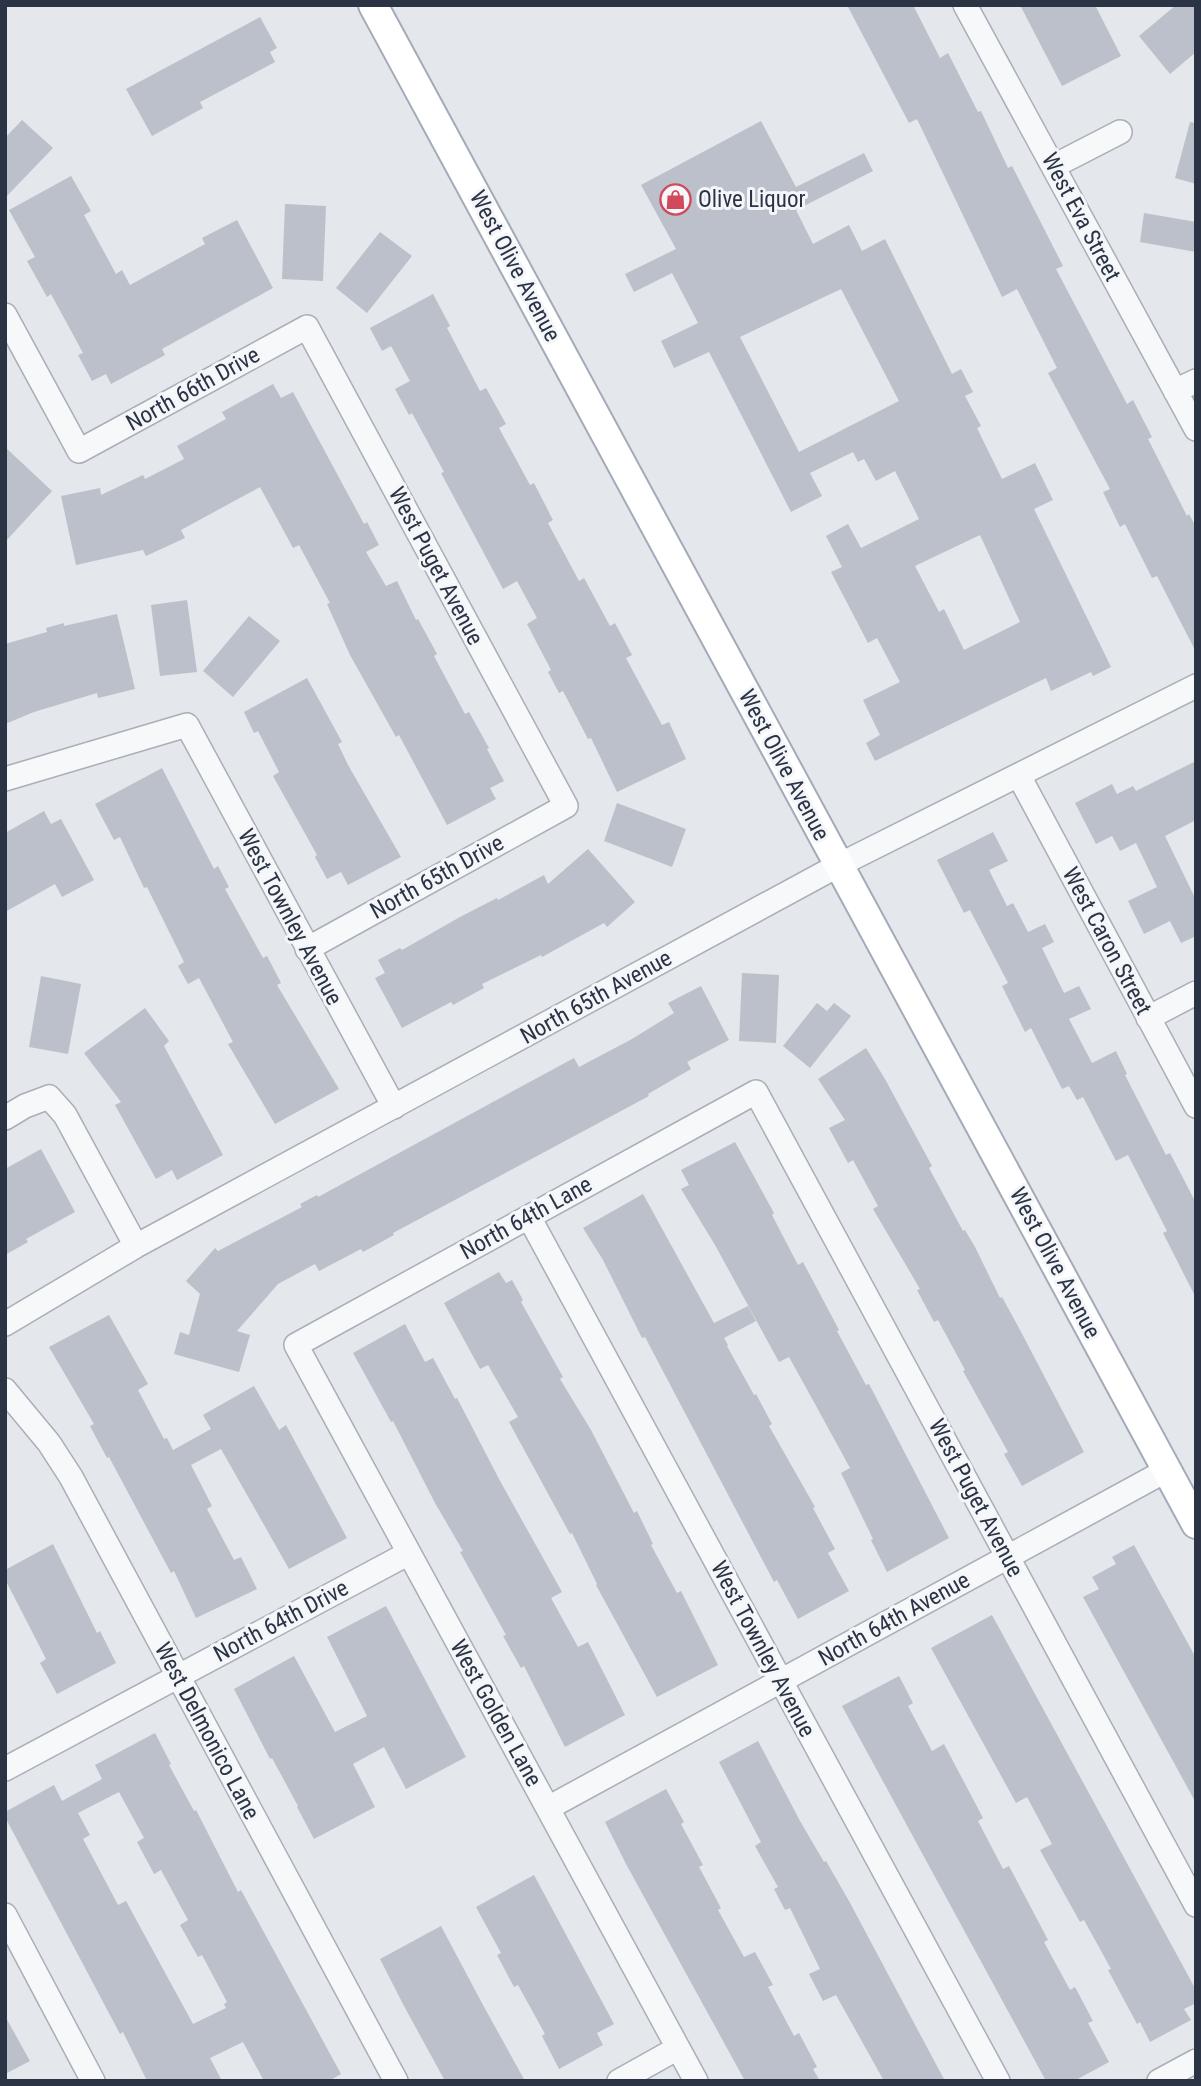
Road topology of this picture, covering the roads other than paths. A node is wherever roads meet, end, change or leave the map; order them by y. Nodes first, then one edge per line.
1 (373, 5) edge
2 (965, 5) edge
3 (1120, 132) dead end
4 (1054, 166) junction
5 (5, 315) edge
6 (307, 327) joint
7 (1186, 386) edge
8 (1196, 429) edge
9 (1196, 686) edge
10 (1019, 776) junction
11 (5, 779) edge
12 (566, 806) joint
13 (839, 865) junction
14 (307, 949) junction
15 (1196, 993) edge
16 (1148, 1018) junction
17 (756, 1092) joint
18 (1196, 1106) edge
19 (394, 1107) junction
20 (5, 1118) edge
21 (529, 1217) junction
22 (136, 1247) junction
23 (5, 1324) edge
24 (296, 1345) joint
25 (5, 1390) edge
26 (1167, 1470) junction
27 (1196, 1524) edge
28 (409, 1553) junction
29 (1007, 1558) junction
30 (177, 1677) junction
31 (781, 1681) junction
32 (5, 1769) edge
33 (548, 1808) junction
34 (1196, 1905) edge
35 (5, 1914) edge
36 (678, 2048) junction
37 (1196, 2061) edge
38 (93, 2081) edge
39 (396, 2081) edge
40 (619, 2081) edge
41 (696, 2081) edge
42 (998, 2081) edge
43 (1159, 2081) edge

1 - 13 main road, West Olive Avenue
2 - 4 street, West Eva Street
3 - 4 street
4 - 7 street, West Eva Street
5 - 6 street, North 66th Drive
6 - 12 street, West Puget Avenue
7 - 8 street, West Eva Street
9 - 10 street, North 65th Avenue
10 - 13 street, North 65th Avenue
10 - 16 street, West Caron Street
11 - 14 street, West Townley Avenue
12 - 14 street, North 65th Drive
13 - 19 street, North 65th Avenue
13 - 26 main road, West Olive Avenue
14 - 19 street, West Townley Avenue
15 - 16 street
16 - 18 street, West Caron Street
17 - 21 street, North 64th Lane
17 - 29 street, West Puget Avenue
19 - 22 street, North 65th Avenue
20 - 22 street
21 - 24 street, North 64th Lane
21 - 31 street, West Townley Avenue
22 - 23 street, North 65th Avenue
24 - 28 street, West Golden Lane
25 - 30 street, West Delmonico Lane
26 - 27 main road, West Olive Avenue
26 - 29 street, North 64th Avenue
28 - 30 street, North 64th Drive
28 - 33 street, West Golden Lane
29 - 31 street, North 64th Avenue
29 - 34 street, West Puget Avenue
30 - 32 street, North 64th Drive
30 - 39 street, West Delmonico Lane
31 - 33 street, North 64th Avenue
31 - 42 street, West Townley Avenue
33 - 36 street, West Golden Lane
35 - 38 street
36 - 40 street
36 - 41 street, West Golden Lane
37 - 43 street

